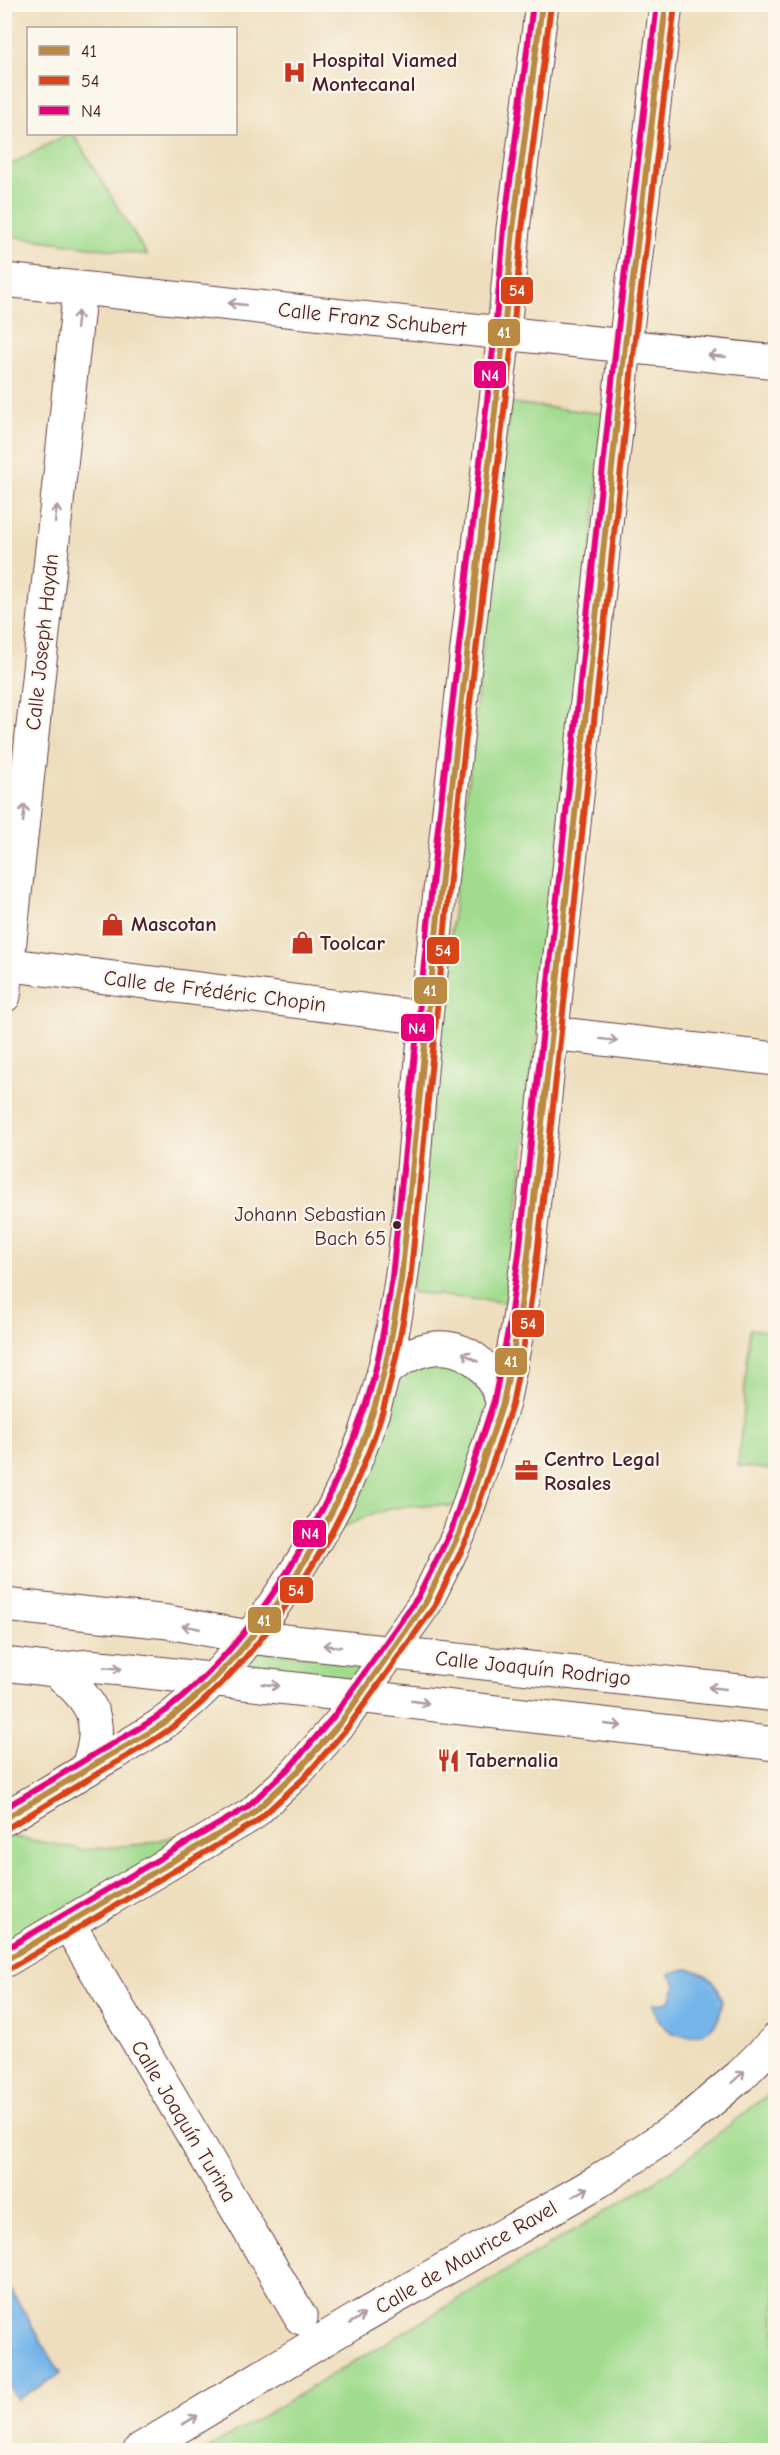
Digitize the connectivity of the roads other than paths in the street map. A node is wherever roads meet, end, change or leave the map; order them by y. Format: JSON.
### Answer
{"nodes":[{"id":1,"x":542,"y":4,"type":"edge"},
{"id":2,"x":666,"y":4,"type":"edge"},
{"id":3,"x":4,"y":280,"type":"edge"},
{"id":4,"x":80,"y":288,"type":"junction"},
{"id":5,"x":504,"y":333,"type":"junction"},
{"id":6,"x":625,"y":346,"type":"junction"},
{"id":7,"x":776,"y":362,"type":"edge"},
{"id":8,"x":6,"y":975,"type":"edge"},
{"id":9,"x":426,"y":1018,"type":"junction"},
{"id":10,"x":551,"y":1033,"type":"junction"},
{"id":11,"x":776,"y":1059,"type":"edge"},
{"id":12,"x":385,"y":1371,"type":"junction"},
{"id":13,"x":503,"y":1403,"type":"junction"},
{"id":14,"x":4,"y":1605,"type":"edge"},
{"id":15,"x":248,"y":1637,"type":"junction"},
{"id":16,"x":391,"y":1653,"type":"junction"},
{"id":17,"x":4,"y":1664,"type":"edge"},
{"id":18,"x":55,"y":1670,"type":"junction"},
{"id":19,"x":212,"y":1678,"type":"junction"},
{"id":20,"x":362,"y":1695,"type":"junction"},
{"id":21,"x":776,"y":1695,"type":"edge"},
{"id":22,"x":776,"y":1743,"type":"edge"},
{"id":23,"x":87,"y":1769,"type":"junction"},
{"id":24,"x":4,"y":1819,"type":"edge"},
{"id":25,"x":68,"y":1923,"type":"junction"},
{"id":26,"x":4,"y":1961,"type":"edge"},
{"id":27,"x":776,"y":2040,"type":"edge"},
{"id":28,"x":301,"y":2318,"type":"dead end"},
{"id":29,"x":140,"y":2451,"type":"edge"}],
"edges":[{"from":1,"to":5,"type":"street"},
{"from":2,"to":6,"type":"street"},
{"from":3,"to":4,"type":"street","name":"Calle Franz Schubert"},
{"from":5,"to":4,"type":"street","name":"Calle Franz Schubert","one_way":true},
{"from":8,"to":4,"type":"street","name":"Calle Joseph Haydn","one_way":true},
{"from":5,"to":6,"type":"street","name":"Calle Franz Schubert"},
{"from":5,"to":9,"type":"street"},
{"from":7,"to":6,"type":"street","name":"Calle Franz Schubert","one_way":true},
{"from":6,"to":10,"type":"street"},
{"from":8,"to":9,"type":"street","name":"Calle de Frédéric Chopin"},
{"from":9,"to":12,"type":"street"},
{"from":10,"to":11,"type":"street","one_way":true},
{"from":10,"to":13,"type":"street"},
{"from":13,"to":12,"type":"street","one_way":true},
{"from":12,"to":15,"type":"street"},
{"from":13,"to":16,"type":"street"},
{"from":15,"to":14,"type":"street","name":"Calle Joaquín Rodrigo","one_way":true},
{"from":16,"to":15,"type":"street","name":"Calle Joaquín Rodrigo","one_way":true},
{"from":15,"to":19,"type":"street"},
{"from":16,"to":20,"type":"street"},
{"from":21,"to":16,"type":"street","name":"Calle Joaquín Rodrigo","one_way":true},
{"from":17,"to":18,"type":"street"},
{"from":18,"to":19,"type":"street","one_way":true},
{"from":18,"to":23,"type":"street"},
{"from":19,"to":20,"type":"street","one_way":true},
{"from":19,"to":23,"type":"street"},
{"from":20,"to":22,"type":"street","one_way":true},
{"from":20,"to":25,"type":"street"},
{"from":23,"to":24,"type":"street"},
{"from":25,"to":26,"type":"street"},
{"from":25,"to":28,"type":"street","name":"Calle Joaquín Turina"},
{"from":29,"to":27,"type":"street","name":"Calle de Maurice Ravel","one_way":true}]}
